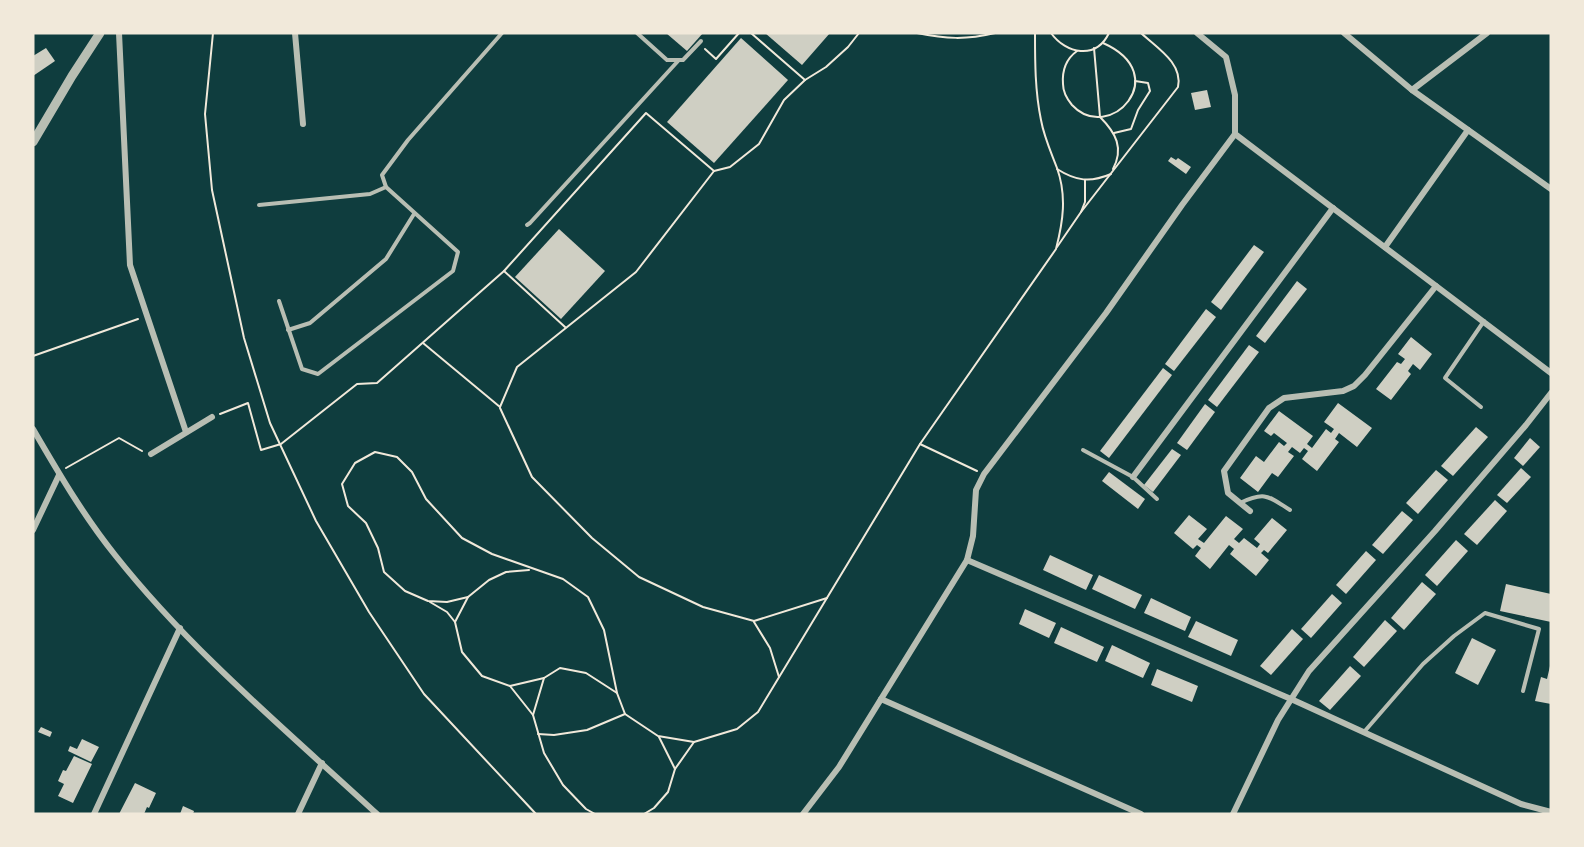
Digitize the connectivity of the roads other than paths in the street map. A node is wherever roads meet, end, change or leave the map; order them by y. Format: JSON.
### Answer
{"nodes":[{"id":1,"x":100,"y":33,"type":"edge"},
{"id":2,"x":119,"y":33,"type":"edge"},
{"id":3,"x":295,"y":33,"type":"edge"},
{"id":4,"x":502,"y":33,"type":"edge"},
{"id":5,"x":637,"y":33,"type":"edge"},
{"id":6,"x":1197,"y":33,"type":"edge"},
{"id":7,"x":1344,"y":33,"type":"edge"},
{"id":8,"x":1486,"y":33,"type":"edge"},
{"id":9,"x":700,"y":42,"type":"road end"},
{"id":10,"x":678,"y":61,"type":"junction"},
{"id":11,"x":1412,"y":90,"type":"junction"},
{"id":12,"x":303,"y":124,"type":"dead end"},
{"id":13,"x":1468,"y":130,"type":"junction"},
{"id":14,"x":1235,"y":134,"type":"junction"},
{"id":15,"x":33,"y":142,"type":"edge"},
{"id":16,"x":386,"y":187,"type":"junction"},
{"id":17,"x":1551,"y":189,"type":"edge"},
{"id":18,"x":259,"y":205,"type":"dead end"},
{"id":19,"x":1333,"y":208,"type":"junction"},
{"id":20,"x":414,"y":214,"type":"junction"},
{"id":21,"x":527,"y":225,"type":"dead end"},
{"id":22,"x":1385,"y":247,"type":"junction"},
{"id":23,"x":1436,"y":286,"type":"junction"},
{"id":24,"x":279,"y":301,"type":"dead end"},
{"id":25,"x":1484,"y":321,"type":"junction"},
{"id":26,"x":288,"y":330,"type":"junction"},
{"id":27,"x":1551,"y":373,"type":"edge"},
{"id":28,"x":1551,"y":393,"type":"edge"},
{"id":29,"x":1481,"y":407,"type":"dead end"},
{"id":30,"x":212,"y":417,"type":"road end"},
{"id":31,"x":33,"y":429,"type":"edge"},
{"id":32,"x":186,"y":432,"type":"junction"},
{"id":33,"x":1083,"y":450,"type":"dead end"},
{"id":34,"x":151,"y":454,"type":"road end"},
{"id":35,"x":59,"y":474,"type":"junction"},
{"id":36,"x":1133,"y":477,"type":"junction"},
{"id":37,"x":1157,"y":499,"type":"dead end"},
{"id":38,"x":1239,"y":504,"type":"junction"},
{"id":39,"x":1290,"y":510,"type":"dead end"},
{"id":40,"x":1250,"y":511,"type":"dead end"},
{"id":41,"x":33,"y":530,"type":"edge"},
{"id":42,"x":967,"y":561,"type":"junction"},
{"id":43,"x":180,"y":628,"type":"junction"},
{"id":44,"x":1523,"y":691,"type":"dead end"},
{"id":45,"x":881,"y":699,"type":"junction"},
{"id":46,"x":1291,"y":699,"type":"junction"},
{"id":47,"x":1364,"y":732,"type":"junction"},
{"id":48,"x":322,"y":763,"type":"junction"},
{"id":49,"x":1551,"y":812,"type":"edge"},
{"id":50,"x":807,"y":813,"type":"edge"},
{"id":51,"x":94,"y":814,"type":"edge"},
{"id":52,"x":298,"y":814,"type":"edge"},
{"id":53,"x":377,"y":814,"type":"edge"},
{"id":54,"x":1141,"y":814,"type":"edge"},
{"id":55,"x":1233,"y":814,"type":"edge"}],
"edges":[{"from":1,"to":15,"type":"street"},
{"from":2,"to":32,"type":"street"},
{"from":3,"to":12,"type":"street"},
{"from":4,"to":16,"type":"lane"},
{"from":5,"to":10,"type":"lane"},
{"from":6,"to":14,"type":"street"},
{"from":7,"to":11,"type":"street"},
{"from":8,"to":11,"type":"street"},
{"from":9,"to":10,"type":"lane"},
{"from":10,"to":21,"type":"lane"},
{"from":11,"to":13,"type":"street"},
{"from":13,"to":17,"type":"street"},
{"from":13,"to":22,"type":"street"},
{"from":14,"to":19,"type":"street"},
{"from":14,"to":42,"type":"street"},
{"from":16,"to":18,"type":"lane"},
{"from":16,"to":20,"type":"lane"},
{"from":19,"to":22,"type":"street"},
{"from":19,"to":36,"type":"street"},
{"from":20,"to":26,"type":"lane"},
{"from":20,"to":26,"type":"lane"},
{"from":22,"to":23,"type":"street"},
{"from":23,"to":25,"type":"street"},
{"from":23,"to":38,"type":"street"},
{"from":24,"to":26,"type":"lane"},
{"from":25,"to":27,"type":"street"},
{"from":25,"to":29,"type":"lane"},
{"from":28,"to":46,"type":"street"},
{"from":30,"to":32,"type":"street"},
{"from":31,"to":35,"type":"street"},
{"from":32,"to":34,"type":"street"},
{"from":33,"to":36,"type":"lane"},
{"from":35,"to":41,"type":"street"},
{"from":35,"to":43,"type":"street"},
{"from":36,"to":37,"type":"lane"},
{"from":38,"to":39,"type":"lane"},
{"from":38,"to":40,"type":"street"},
{"from":42,"to":45,"type":"street"},
{"from":42,"to":46,"type":"street"},
{"from":43,"to":48,"type":"street"},
{"from":43,"to":51,"type":"street"},
{"from":44,"to":47,"type":"lane"},
{"from":45,"to":50,"type":"street"},
{"from":45,"to":54,"type":"street"},
{"from":46,"to":47,"type":"street"},
{"from":46,"to":55,"type":"street"},
{"from":47,"to":49,"type":"street"},
{"from":48,"to":52,"type":"street"},
{"from":48,"to":53,"type":"street"}]}
